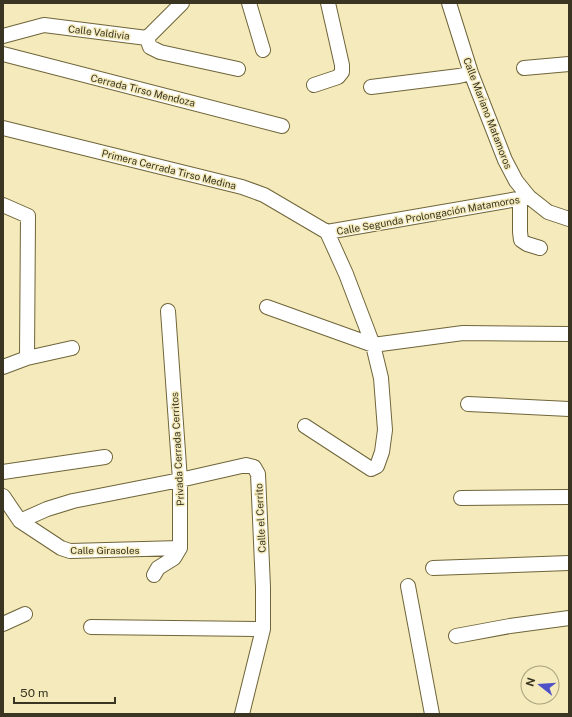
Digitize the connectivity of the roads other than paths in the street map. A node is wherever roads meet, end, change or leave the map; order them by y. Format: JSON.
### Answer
{"nodes":[{"id":1,"x":182,"y":3,"type":"edge"},
{"id":2,"x":249,"y":3,"type":"edge"},
{"id":3,"x":328,"y":3,"type":"edge"},
{"id":4,"x":449,"y":3,"type":"edge"},
{"id":5,"x":3,"y":36,"type":"edge"},
{"id":6,"x":148,"y":38,"type":"junction"},
{"id":7,"x":264,"y":50,"type":"dead end"},
{"id":8,"x":3,"y":54,"type":"edge"},
{"id":9,"x":569,"y":64,"type":"edge"},
{"id":10,"x":524,"y":68,"type":"dead end"},
{"id":11,"x":238,"y":69,"type":"dead end"},
{"id":12,"x":471,"y":73,"type":"junction"},
{"id":13,"x":314,"y":85,"type":"dead end"},
{"id":14,"x":371,"y":87,"type":"dead end"},
{"id":15,"x":282,"y":126,"type":"dead end"},
{"id":16,"x":3,"y":128,"type":"edge"},
{"id":17,"x":524,"y":198,"type":"junction"},
{"id":18,"x":3,"y":205,"type":"edge"},
{"id":19,"x":569,"y":219,"type":"edge"},
{"id":20,"x":327,"y":232,"type":"junction"},
{"id":21,"x":540,"y":248,"type":"dead end"},
{"id":22,"x":267,"y":307,"type":"dead end"},
{"id":23,"x":168,"y":311,"type":"dead end"},
{"id":24,"x":569,"y":334,"type":"edge"},
{"id":25,"x":373,"y":345,"type":"junction"},
{"id":26,"x":72,"y":348,"type":"dead end"},
{"id":27,"x":27,"y":358,"type":"junction"},
{"id":28,"x":3,"y":367,"type":"edge"},
{"id":29,"x":468,"y":404,"type":"dead end"},
{"id":30,"x":569,"y":409,"type":"edge"},
{"id":31,"x":305,"y":426,"type":"dead end"},
{"id":32,"x":105,"y":457,"type":"dead end"},
{"id":33,"x":3,"y":472,"type":"edge"},
{"id":34,"x":180,"y":480,"type":"junction"},
{"id":35,"x":3,"y":496,"type":"edge"},
{"id":36,"x":569,"y":497,"type":"edge"},
{"id":37,"x":461,"y":498,"type":"dead end"},
{"id":38,"x":20,"y":521,"type":"junction"},
{"id":39,"x":180,"y":548,"type":"junction"},
{"id":40,"x":569,"y":563,"type":"edge"},
{"id":41,"x":433,"y":568,"type":"dead end"},
{"id":42,"x":154,"y":575,"type":"dead end"},
{"id":43,"x":408,"y":586,"type":"dead end"},
{"id":44,"x":25,"y":614,"type":"dead end"},
{"id":45,"x":569,"y":618,"type":"edge"},
{"id":46,"x":3,"y":624,"type":"edge"},
{"id":47,"x":91,"y":628,"type":"dead end"},
{"id":48,"x":263,"y":629,"type":"junction"},
{"id":49,"x":456,"y":636,"type":"dead end"},
{"id":50,"x":242,"y":714,"type":"edge"},
{"id":51,"x":432,"y":714,"type":"edge"}],
"edges":[{"from":1,"to":6,"type":"street"},
{"from":2,"to":7,"type":"street"},
{"from":3,"to":13,"type":"street"},
{"from":4,"to":12,"type":"street","name":"Calle Mariano Matamoros"},
{"from":5,"to":6,"type":"street","name":"Calle Valdivia"},
{"from":6,"to":11,"type":"street"},
{"from":8,"to":15,"type":"street","name":"Cerrada Tirso Mendoza"},
{"from":9,"to":10,"type":"street"},
{"from":12,"to":14,"type":"street"},
{"from":12,"to":17,"type":"street","name":"Calle Mariano Matamoros"},
{"from":16,"to":20,"type":"street","name":"Primera Cerrada Tirso Medina"},
{"from":17,"to":19,"type":"street","name":"Calle Mariano Matamoros"},
{"from":17,"to":20,"type":"street","name":"Calle Segunda Prolongación Matamoros"},
{"from":17,"to":21,"type":"street"},
{"from":18,"to":27,"type":"street"},
{"from":20,"to":25,"type":"street"},
{"from":22,"to":25,"type":"street"},
{"from":23,"to":34,"type":"street","name":"Privada Cerrada Cerritos"},
{"from":24,"to":25,"type":"street"},
{"from":25,"to":31,"type":"street"},
{"from":26,"to":27,"type":"street"},
{"from":27,"to":28,"type":"street"},
{"from":29,"to":30,"type":"street"},
{"from":32,"to":33,"type":"street"},
{"from":34,"to":38,"type":"street","name":"Calle el Cerrito"},
{"from":34,"to":39,"type":"street","name":"Privada Cerrada Cerritos"},
{"from":34,"to":48,"type":"street","name":"Calle el Cerrito"},
{"from":35,"to":38,"type":"street","name":"Calle Girasoles"},
{"from":36,"to":37,"type":"street"},
{"from":38,"to":39,"type":"street","name":"Calle Girasoles"},
{"from":39,"to":42,"type":"street"},
{"from":40,"to":41,"type":"street"},
{"from":43,"to":51,"type":"street"},
{"from":44,"to":46,"type":"street"},
{"from":45,"to":49,"type":"street"},
{"from":47,"to":48,"type":"street"},
{"from":48,"to":50,"type":"street","name":"Calle el Cerrito"}]}
